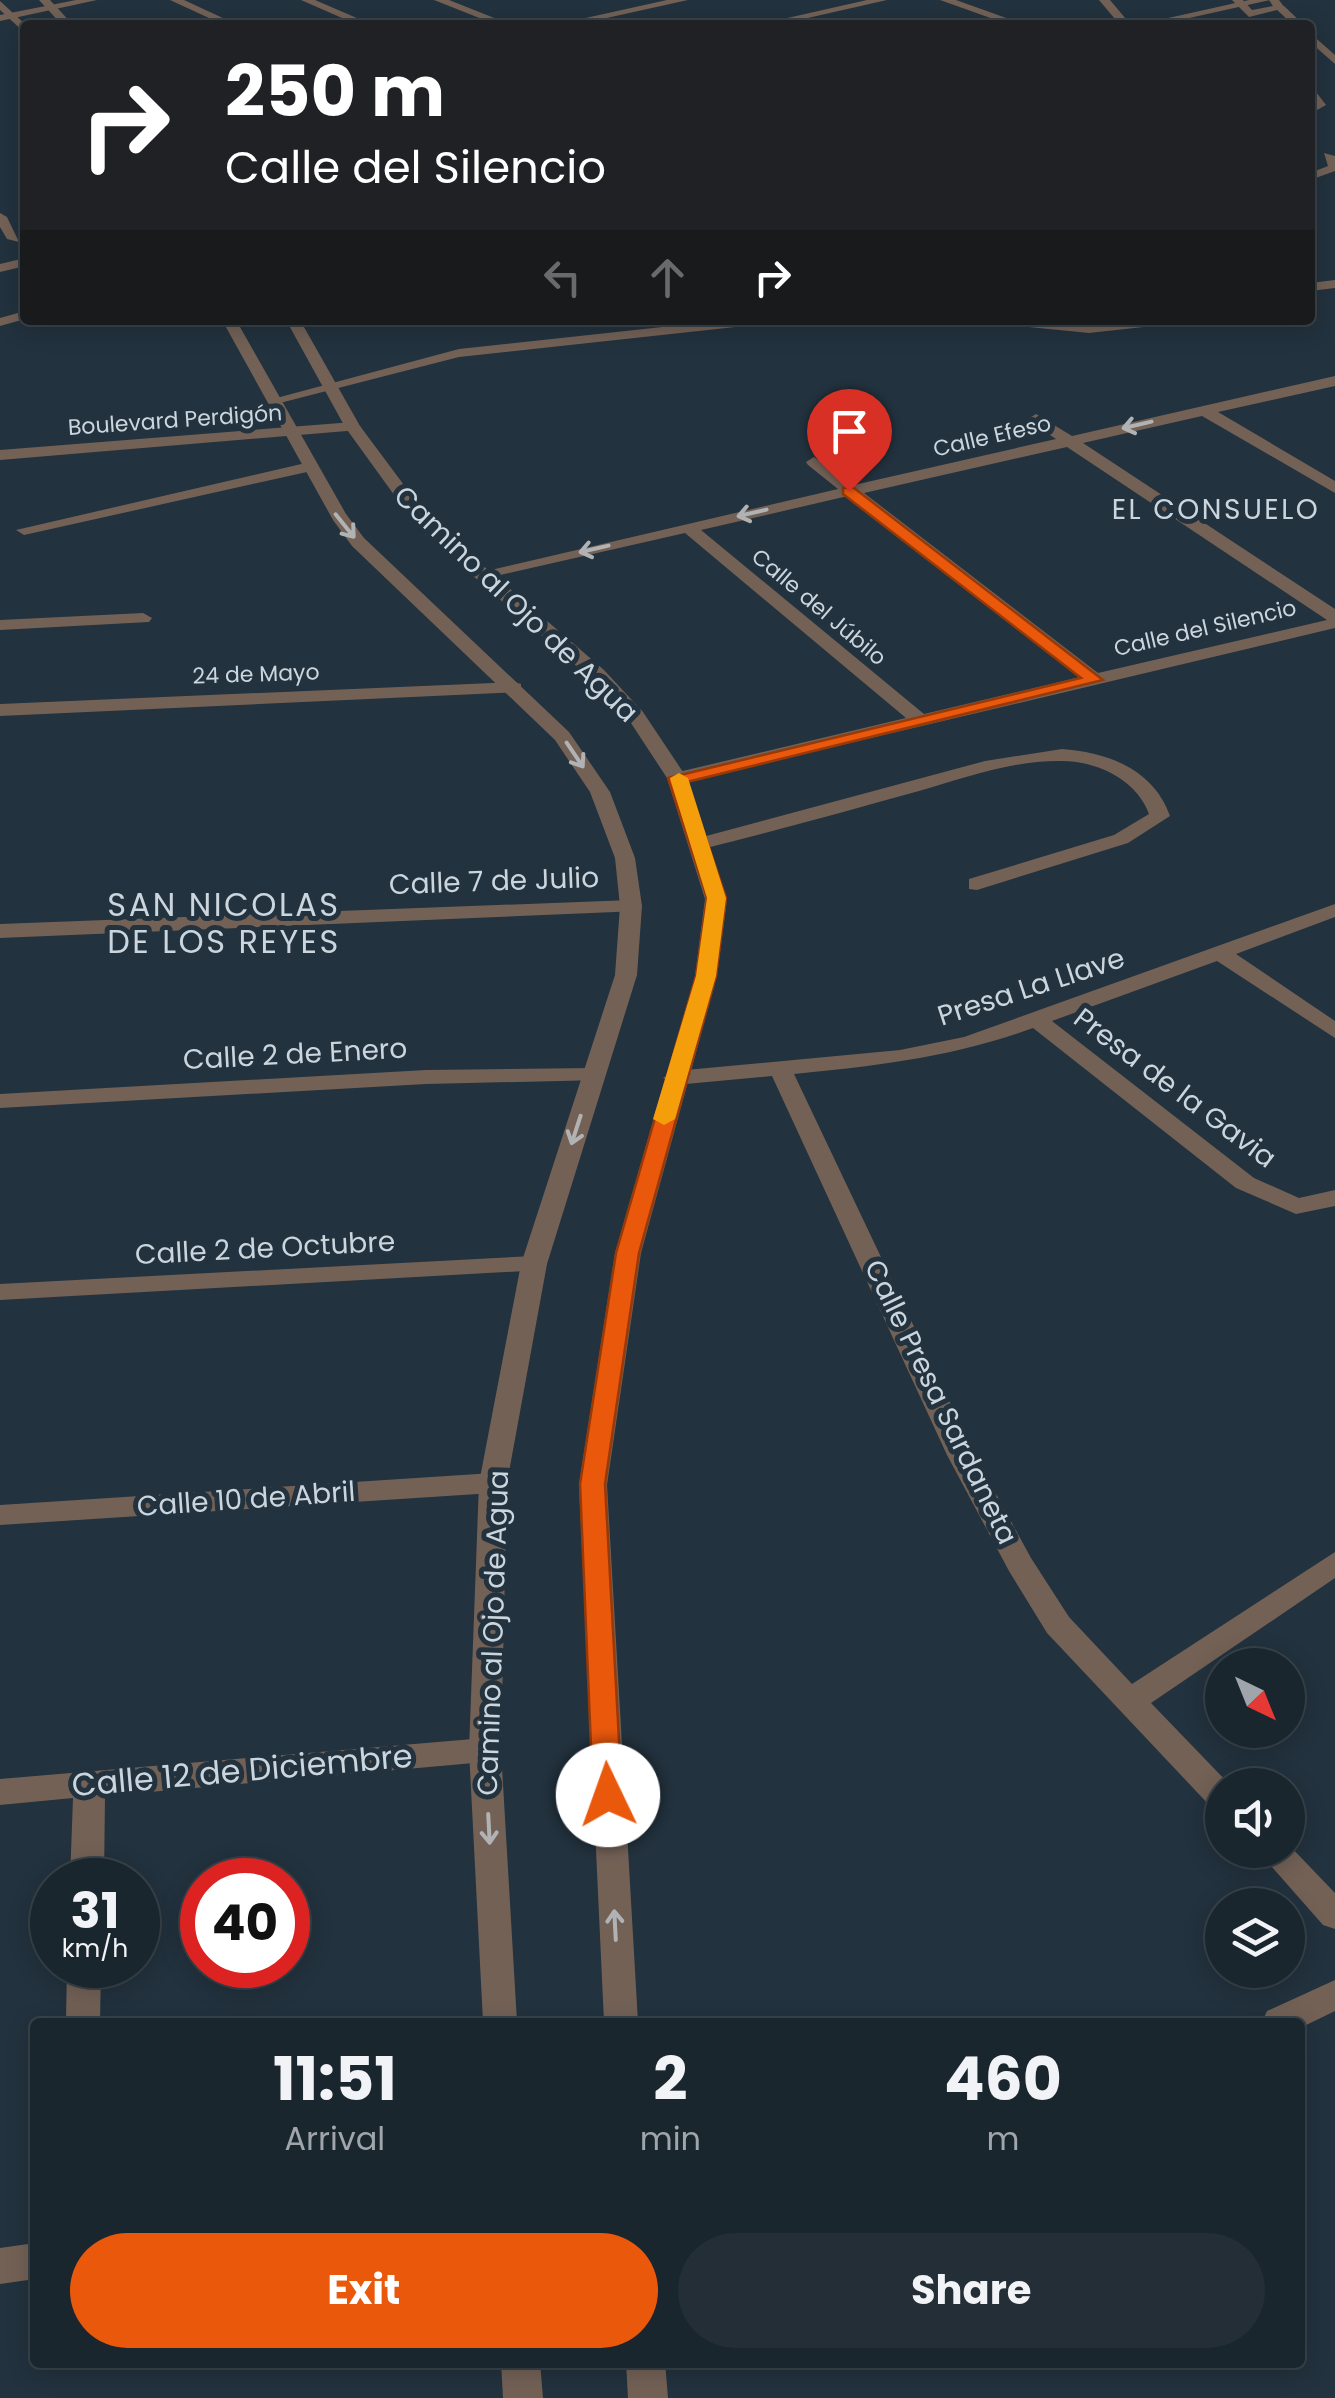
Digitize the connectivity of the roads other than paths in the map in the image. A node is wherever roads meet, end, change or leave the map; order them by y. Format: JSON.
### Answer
{"nodes":[{"id":1,"x":92,"y":0,"type":"edge"},
{"id":2,"x":174,"y":0,"type":"edge"},
{"id":3,"x":306,"y":0,"type":"edge"},
{"id":4,"x":439,"y":0,"type":"edge"},
{"id":5,"x":683,"y":0,"type":"edge"},
{"id":6,"x":882,"y":0,"type":"edge"},
{"id":7,"x":944,"y":0,"type":"edge"},
{"id":8,"x":980,"y":0,"type":"edge"},
{"id":9,"x":1104,"y":0,"type":"edge"},
{"id":10,"x":1265,"y":0,"type":"edge"},
{"id":11,"x":0,"y":4,"type":"edge"},
{"id":12,"x":48,"y":4,"type":"edge"},
{"id":13,"x":1277,"y":4,"type":"edge"},
{"id":14,"x":585,"y":5,"type":"dead end"},
{"id":15,"x":1243,"y":6,"type":"edge"},
{"id":16,"x":818,"y":13,"type":"junction"},
{"id":17,"x":612,"y":14,"type":"junction"},
{"id":18,"x":992,"y":16,"type":"junction"},
{"id":19,"x":5,"y":17,"type":"edge"},
{"id":20,"x":221,"y":20,"type":"edge"},
{"id":21,"x":356,"y":20,"type":"edge"},
{"id":22,"x":493,"y":20,"type":"edge"},
{"id":23,"x":583,"y":20,"type":"edge"},
{"id":24,"x":785,"y":20,"type":"edge"},
{"id":25,"x":838,"y":20,"type":"edge"},
{"id":26,"x":1005,"y":20,"type":"edge"},
{"id":27,"x":1122,"y":20,"type":"edge"},
{"id":28,"x":1169,"y":20,"type":"edge"},
{"id":29,"x":1212,"y":20,"type":"edge"},
{"id":30,"x":1315,"y":41,"type":"edge"},
{"id":31,"x":1335,"y":61,"type":"edge"},
{"id":32,"x":1332,"y":155,"type":"edge"},
{"id":33,"x":1315,"y":175,"type":"edge"},
{"id":34,"x":0,"y":217,"type":"edge"},
{"id":35,"x":14,"y":239,"type":"dead end"},
{"id":36,"x":232,"y":325,"type":"edge"},
{"id":37,"x":296,"y":325,"type":"edge"},
{"id":38,"x":717,"y":325,"type":"edge"},
{"id":39,"x":1049,"y":325,"type":"edge"},
{"id":40,"x":1125,"y":325,"type":"edge"},
{"id":41,"x":1334,"y":382,"type":"edge"},
{"id":42,"x":330,"y":386,"type":"junction"},
{"id":43,"x":276,"y":400,"type":"junction"},
{"id":44,"x":1203,"y":410,"type":"junction"},
{"id":45,"x":1036,"y":419,"type":"dead end"},
{"id":46,"x":352,"y":427,"type":"junction"},
{"id":47,"x":294,"y":434,"type":"junction"},
{"id":48,"x":1070,"y":441,"type":"junction"},
{"id":49,"x":0,"y":454,"type":"edge"},
{"id":50,"x":814,"y":462,"type":"dead end"},
{"id":51,"x":310,"y":466,"type":"junction"},
{"id":52,"x":1335,"y":488,"type":"edge"},
{"id":53,"x":849,"y":491,"type":"junction"},
{"id":54,"x":689,"y":528,"type":"junction"},
{"id":55,"x":24,"y":530,"type":"dead end"},
{"id":56,"x":482,"y":574,"type":"junction"},
{"id":57,"x":143,"y":618,"type":"dead end"},
{"id":58,"x":1335,"y":620,"type":"edge"},
{"id":59,"x":0,"y":625,"type":"edge"},
{"id":60,"x":1095,"y":680,"type":"junction"},
{"id":61,"x":514,"y":688,"type":"junction"},
{"id":62,"x":0,"y":710,"type":"edge"},
{"id":63,"x":920,"y":720,"type":"junction"},
{"id":64,"x":677,"y":778,"type":"junction"},
{"id":65,"x":702,"y":843,"type":"junction"},
{"id":66,"x":978,"y":884,"type":"dead end"},
{"id":67,"x":631,"y":906,"type":"junction"},
{"id":68,"x":1335,"y":910,"type":"edge"},
{"id":69,"x":0,"y":931,"type":"edge"},
{"id":70,"x":1220,"y":953,"type":"junction"},
{"id":71,"x":1038,"y":1021,"type":"junction"},
{"id":72,"x":1335,"y":1031,"type":"edge"},
{"id":73,"x":780,"y":1068,"type":"junction"},
{"id":74,"x":594,"y":1076,"type":"junction"},
{"id":75,"x":675,"y":1078,"type":"junction"},
{"id":76,"x":0,"y":1101,"type":"edge"},
{"id":77,"x":1335,"y":1198,"type":"edge"},
{"id":78,"x":534,"y":1264,"type":"junction"},
{"id":79,"x":0,"y":1292,"type":"edge"},
{"id":80,"x":493,"y":1482,"type":"junction"},
{"id":81,"x":0,"y":1515,"type":"edge"},
{"id":82,"x":1335,"y":1564,"type":"edge"},
{"id":83,"x":1130,"y":1701,"type":"junction"},
{"id":84,"x":485,"y":1750,"type":"junction"},
{"id":85,"x":1205,"y":1780,"type":"edge"},
{"id":86,"x":89,"y":1783,"type":"junction"},
{"id":87,"x":0,"y":1792,"type":"edge"},
{"id":88,"x":87,"y":1858,"type":"edge"},
{"id":89,"x":1290,"y":1868,"type":"edge"},
{"id":90,"x":1335,"y":1915,"type":"edge"},
{"id":91,"x":84,"y":1988,"type":"edge"},
{"id":92,"x":1335,"y":1995,"type":"edge"},
{"id":93,"x":83,"y":2018,"type":"edge"},
{"id":94,"x":500,"y":2018,"type":"edge"},
{"id":95,"x":621,"y":2018,"type":"edge"},
{"id":96,"x":1287,"y":2018,"type":"edge"},
{"id":97,"x":30,"y":2262,"type":"edge"},
{"id":98,"x":0,"y":2266,"type":"edge"},
{"id":99,"x":520,"y":2368,"type":"edge"},
{"id":100,"x":646,"y":2368,"type":"edge"},
{"id":101,"x":523,"y":2398,"type":"edge"},
{"id":102,"x":648,"y":2398,"type":"edge"}],
"edges":[{"from":1,"to":12,"type":"street"},
{"from":2,"to":20,"type":"street"},
{"from":3,"to":21,"type":"street"},
{"from":4,"to":22,"type":"street"},
{"from":5,"to":17,"type":"street"},
{"from":6,"to":16,"type":"street"},
{"from":7,"to":18,"type":"street"},
{"from":8,"to":18,"type":"street"},
{"from":9,"to":27,"type":"street"},
{"from":10,"to":15,"type":"street"},
{"from":11,"to":19,"type":"street"},
{"from":12,"to":19,"type":"street"},
{"from":13,"to":15,"type":"street"},
{"from":14,"to":17,"type":"street"},
{"from":15,"to":28,"type":"street"},
{"from":15,"to":29,"type":"street"},
{"from":16,"to":24,"type":"street"},
{"from":16,"to":25,"type":"street"},
{"from":17,"to":23,"type":"street"},
{"from":18,"to":26,"type":"street"},
{"from":30,"to":31,"type":"street"},
{"from":32,"to":33,"type":"lane"},
{"from":34,"to":35,"type":"street"},
{"from":36,"to":43,"type":"street","name":"Camino al Ojo de Agua"},
{"from":37,"to":42,"type":"street","name":"Camino al Ojo de Agua"},
{"from":38,"to":42,"type":"lane"},
{"from":39,"to":40,"type":"lane"},
{"from":41,"to":44,"type":"street","name":"Calle Efeso"},
{"from":42,"to":43,"type":"lane"},
{"from":42,"to":46,"type":"street","name":"Camino al Ojo de Agua"},
{"from":43,"to":47,"type":"street","name":"Camino al Ojo de Agua"},
{"from":44,"to":48,"type":"street","name":"Calle Efeso","one_way":true},
{"from":44,"to":52,"type":"street"},
{"from":45,"to":48,"type":"street"},
{"from":46,"to":47,"type":"street","name":"Boulevard Perdigón"},
{"from":46,"to":56,"type":"street","name":"Camino al Ojo de Agua"},
{"from":47,"to":49,"type":"street","name":"Boulevard Perdigón"},
{"from":47,"to":51,"type":"street","name":"Camino al Ojo de Agua"},
{"from":48,"to":53,"type":"street","name":"Calle Efeso"},
{"from":48,"to":58,"type":"street"},
{"from":50,"to":53,"type":"street"},
{"from":51,"to":55,"type":"street"},
{"from":51,"to":61,"type":"street","name":"Camino al Ojo de Agua","one_way":true},
{"from":53,"to":54,"type":"street","name":"Calle Efeso","one_way":true},
{"from":53,"to":60,"type":"street"},
{"from":54,"to":56,"type":"street","name":"Calle Efeso","one_way":true},
{"from":54,"to":63,"type":"street","name":"Calle del Júbilo"},
{"from":56,"to":64,"type":"street","name":"Camino al Ojo de Agua"},
{"from":57,"to":59,"type":"street"},
{"from":58,"to":60,"type":"street","name":"Calle del Silencio"},
{"from":60,"to":63,"type":"street","name":"Calle del Silencio"},
{"from":61,"to":62,"type":"street","name":"24 de Mayo"},
{"from":61,"to":67,"type":"street","name":"Camino al Ojo de Agua","one_way":true},
{"from":63,"to":64,"type":"street","name":"Calle del Silencio"},
{"from":64,"to":65,"type":"street","name":"Camino al Ojo de Agua"},
{"from":65,"to":66,"type":"street"},
{"from":65,"to":75,"type":"street","name":"Camino al Ojo de Agua"},
{"from":67,"to":69,"type":"street","name":"Calle 7 de Julio"},
{"from":67,"to":74,"type":"street","name":"Camino al Ojo de Agua"},
{"from":68,"to":70,"type":"street","name":"Presa La Llave"},
{"from":70,"to":71,"type":"street","name":"Presa La Llave"},
{"from":70,"to":72,"type":"street"},
{"from":71,"to":73,"type":"street","name":"Presa La Llave"},
{"from":71,"to":77,"type":"street","name":"Presa de la Gavia"},
{"from":73,"to":75,"type":"street","name":"Presa La Llave"},
{"from":73,"to":83,"type":"street","name":"Calle Presa Sardaneta"},
{"from":74,"to":76,"type":"street","name":"Calle 2 de Enero"},
{"from":74,"to":78,"type":"street","name":"Camino al Ojo de Agua","one_way":true},
{"from":95,"to":75,"type":"street","name":"Camino al Ojo de Agua","one_way":true},
{"from":78,"to":79,"type":"street","name":"Calle 2 de Octubre"},
{"from":78,"to":80,"type":"street","name":"Camino al Ojo de Agua"},
{"from":80,"to":81,"type":"street","name":"Calle 10 de Abril"},
{"from":80,"to":84,"type":"street","name":"Camino al Ojo de Agua"},
{"from":82,"to":83,"type":"street"},
{"from":83,"to":85,"type":"street","name":"Calle Presa Sardaneta"},
{"from":84,"to":86,"type":"street","name":"Calle 12 de Diciembre"},
{"from":84,"to":94,"type":"street","name":"Camino al Ojo de Agua","one_way":true},
{"from":86,"to":87,"type":"street","name":"Calle 12 de Diciembre"},
{"from":86,"to":88,"type":"street"},
{"from":89,"to":90,"type":"street"},
{"from":91,"to":93,"type":"street"},
{"from":92,"to":96,"type":"street"},
{"from":97,"to":98,"type":"street"},
{"from":99,"to":101,"type":"street"},
{"from":100,"to":102,"type":"street"}]}
